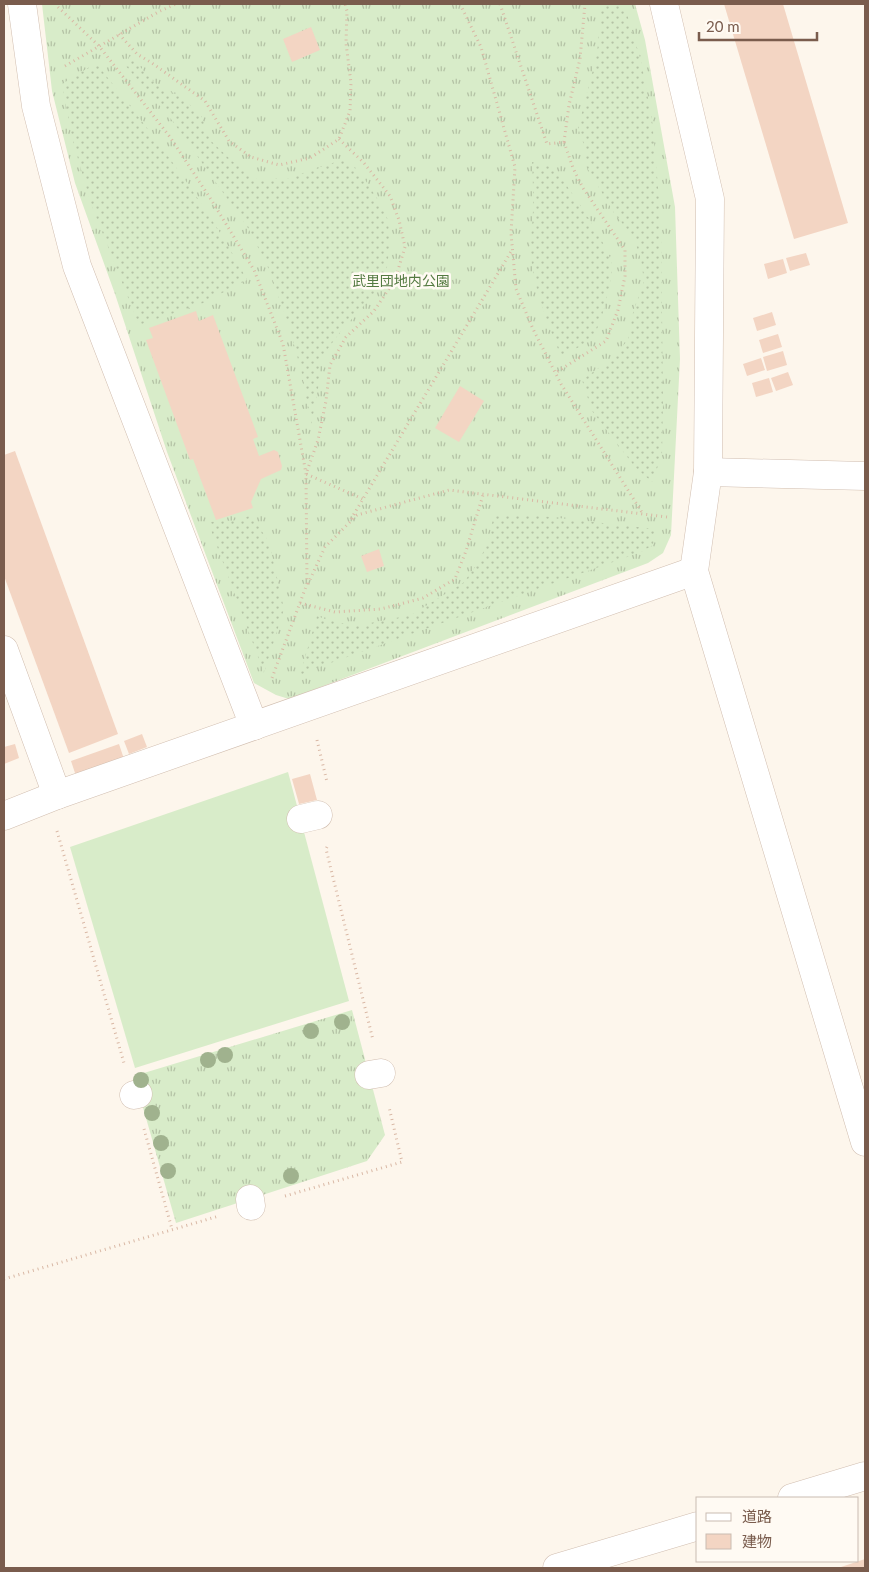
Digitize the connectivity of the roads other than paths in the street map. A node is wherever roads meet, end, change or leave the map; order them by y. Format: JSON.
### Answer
{"nodes":[{"id":1,"x":22,"y":4,"type":"edge"},
{"id":2,"x":664,"y":4,"type":"edge"},
{"id":3,"x":708,"y":472,"type":"junction"},
{"id":4,"x":865,"y":476,"type":"edge"},
{"id":5,"x":694,"y":571,"type":"junction"},
{"id":6,"x":4,"y":650,"type":"edge"},
{"id":7,"x":254,"y":726,"type":"junction"},
{"id":8,"x":52,"y":797,"type":"junction"},
{"id":9,"x":4,"y":816,"type":"edge"},
{"id":10,"x":865,"y":1142,"type":"edge"},
{"id":11,"x":865,"y":1476,"type":"edge"},
{"id":12,"x":795,"y":1497,"type":"edge"},
{"id":13,"x":696,"y":1527,"type":"edge"},
{"id":14,"x":557,"y":1568,"type":"edge"}],
"edges":[{"from":1,"to":7,"type":"street"},
{"from":2,"to":3,"type":"street"},
{"from":3,"to":4,"type":"street"},
{"from":3,"to":5,"type":"street"},
{"from":5,"to":7,"type":"street"},
{"from":5,"to":10,"type":"street"},
{"from":6,"to":8,"type":"street"},
{"from":7,"to":8,"type":"street"},
{"from":8,"to":9,"type":"street"},
{"from":11,"to":12,"type":"street"},
{"from":13,"to":14,"type":"street"}]}
